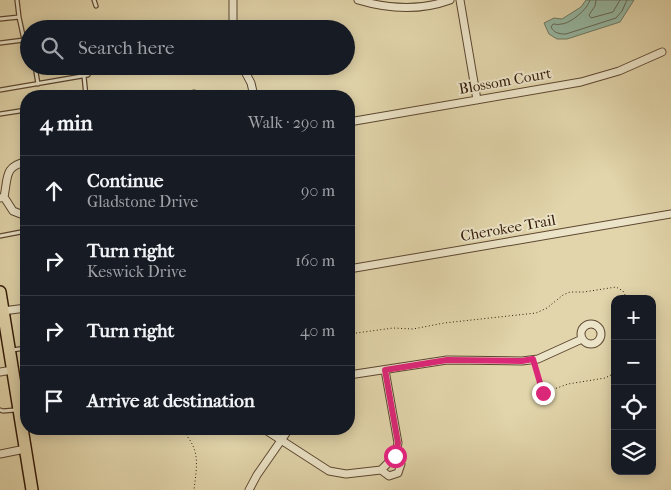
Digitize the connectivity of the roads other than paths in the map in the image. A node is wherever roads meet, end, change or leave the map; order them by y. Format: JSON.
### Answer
{"nodes":[{"id":1,"x":17,"y":0,"type":"edge"},
{"id":2,"x":94,"y":0,"type":"edge"},
{"id":3,"x":233,"y":0,"type":"edge"},
{"id":4,"x":358,"y":0,"type":"edge"},
{"id":5,"x":450,"y":0,"type":"edge"},
{"id":6,"x":460,"y":0,"type":"edge"},
{"id":7,"x":96,"y":6,"type":"dead end"},
{"id":8,"x":20,"y":17,"type":"junction"},
{"id":9,"x":0,"y":19,"type":"edge"},
{"id":10,"x":21,"y":20,"type":"edge"},
{"id":11,"x":233,"y":20,"type":"edge"},
{"id":12,"x":20,"y":40,"type":"edge"},
{"id":13,"x":0,"y":43,"type":"edge"},
{"id":14,"x":662,"y":52,"type":"dead end"},
{"id":15,"x":36,"y":75,"type":"edge"},
{"id":16,"x":88,"y":75,"type":"edge"},
{"id":17,"x":247,"y":75,"type":"edge"},
{"id":18,"x":84,"y":76,"type":"junction"},
{"id":19,"x":38,"y":84,"type":"junction"},
{"id":20,"x":0,"y":90,"type":"edge"},
{"id":21,"x":85,"y":90,"type":"edge"},
{"id":22,"x":253,"y":90,"type":"edge"},
{"id":23,"x":477,"y":100,"type":"junction"},
{"id":24,"x":20,"y":111,"type":"edge"},
{"id":25,"x":0,"y":114,"type":"edge"},
{"id":26,"x":355,"y":121,"type":"edge"},
{"id":27,"x":20,"y":163,"type":"edge"},
{"id":28,"x":2,"y":197,"type":"edge"},
{"id":29,"x":20,"y":214,"type":"edge"},
{"id":30,"x":671,"y":214,"type":"edge"},
{"id":31,"x":20,"y":232,"type":"edge"},
{"id":32,"x":0,"y":236,"type":"edge"},
{"id":33,"x":355,"y":268,"type":"edge"},
{"id":34,"x":0,"y":292,"type":"edge"},
{"id":35,"x":20,"y":310,"type":"edge"},
{"id":36,"x":2,"y":316,"type":"edge"},
{"id":37,"x":582,"y":339,"type":"dead end"},
{"id":38,"x":20,"y":349,"type":"edge"},
{"id":39,"x":9,"y":351,"type":"junction"},
{"id":40,"x":12,"y":370,"type":"junction"},
{"id":41,"x":385,"y":370,"type":"junction"},
{"id":42,"x":0,"y":372,"type":"edge"},
{"id":43,"x":355,"y":374,"type":"edge"},
{"id":44,"x":20,"y":406,"type":"edge"},
{"id":45,"x":0,"y":410,"type":"edge"},
{"id":46,"x":20,"y":415,"type":"edge"},
{"id":47,"x":24,"y":435,"type":"edge"},
{"id":48,"x":272,"y":435,"type":"edge"},
{"id":49,"x":285,"y":435,"type":"edge"},
{"id":50,"x":281,"y":441,"type":"junction"},
{"id":51,"x":25,"y":449,"type":"junction"},
{"id":52,"x":0,"y":454,"type":"edge"},
{"id":53,"x":395,"y":456,"type":"junction"},
{"id":54,"x":381,"y":470,"type":"junction"},
{"id":55,"x":32,"y":490,"type":"edge"},
{"id":56,"x":249,"y":490,"type":"edge"}],
"edges":[{"from":1,"to":8,"type":"lane"},
{"from":2,"to":7,"type":"lane"},
{"from":3,"to":11,"type":"street"},
{"from":4,"to":5,"type":"street"},
{"from":6,"to":23,"type":"street"},
{"from":8,"to":9,"type":"lane"},
{"from":8,"to":10,"type":"lane"},
{"from":12,"to":13,"type":"lane"},
{"from":14,"to":23,"type":"street","name":"Blossom Court"},
{"from":15,"to":19,"type":"lane"},
{"from":16,"to":18,"type":"lane"},
{"from":17,"to":22,"type":"street"},
{"from":18,"to":19,"type":"lane"},
{"from":18,"to":21,"type":"lane"},
{"from":19,"to":20,"type":"lane"},
{"from":23,"to":26,"type":"street","name":"Blossom Court"},
{"from":24,"to":25,"type":"lane"},
{"from":27,"to":28,"type":"street"},
{"from":28,"to":29,"type":"street"},
{"from":30,"to":33,"type":"street","name":"Cherokee Trail"},
{"from":31,"to":32,"type":"lane"},
{"from":34,"to":36,"type":"main road"},
{"from":35,"to":36,"type":"street"},
{"from":36,"to":39,"type":"main road"},
{"from":37,"to":41,"type":"street"},
{"from":38,"to":39,"type":"lane"},
{"from":39,"to":40,"type":"main road"},
{"from":40,"to":42,"type":"street"},
{"from":40,"to":44,"type":"main road"},
{"from":41,"to":43,"type":"street"},
{"from":41,"to":53,"type":"street"},
{"from":45,"to":46,"type":"lane"},
{"from":47,"to":51,"type":"main road"},
{"from":48,"to":50,"type":"street"},
{"from":49,"to":50,"type":"street"},
{"from":50,"to":54,"type":"street"},
{"from":50,"to":56,"type":"street"},
{"from":51,"to":52,"type":"street"},
{"from":51,"to":55,"type":"main road"},
{"from":53,"to":54,"type":"street"},
{"from":53,"to":54,"type":"street"}]}
